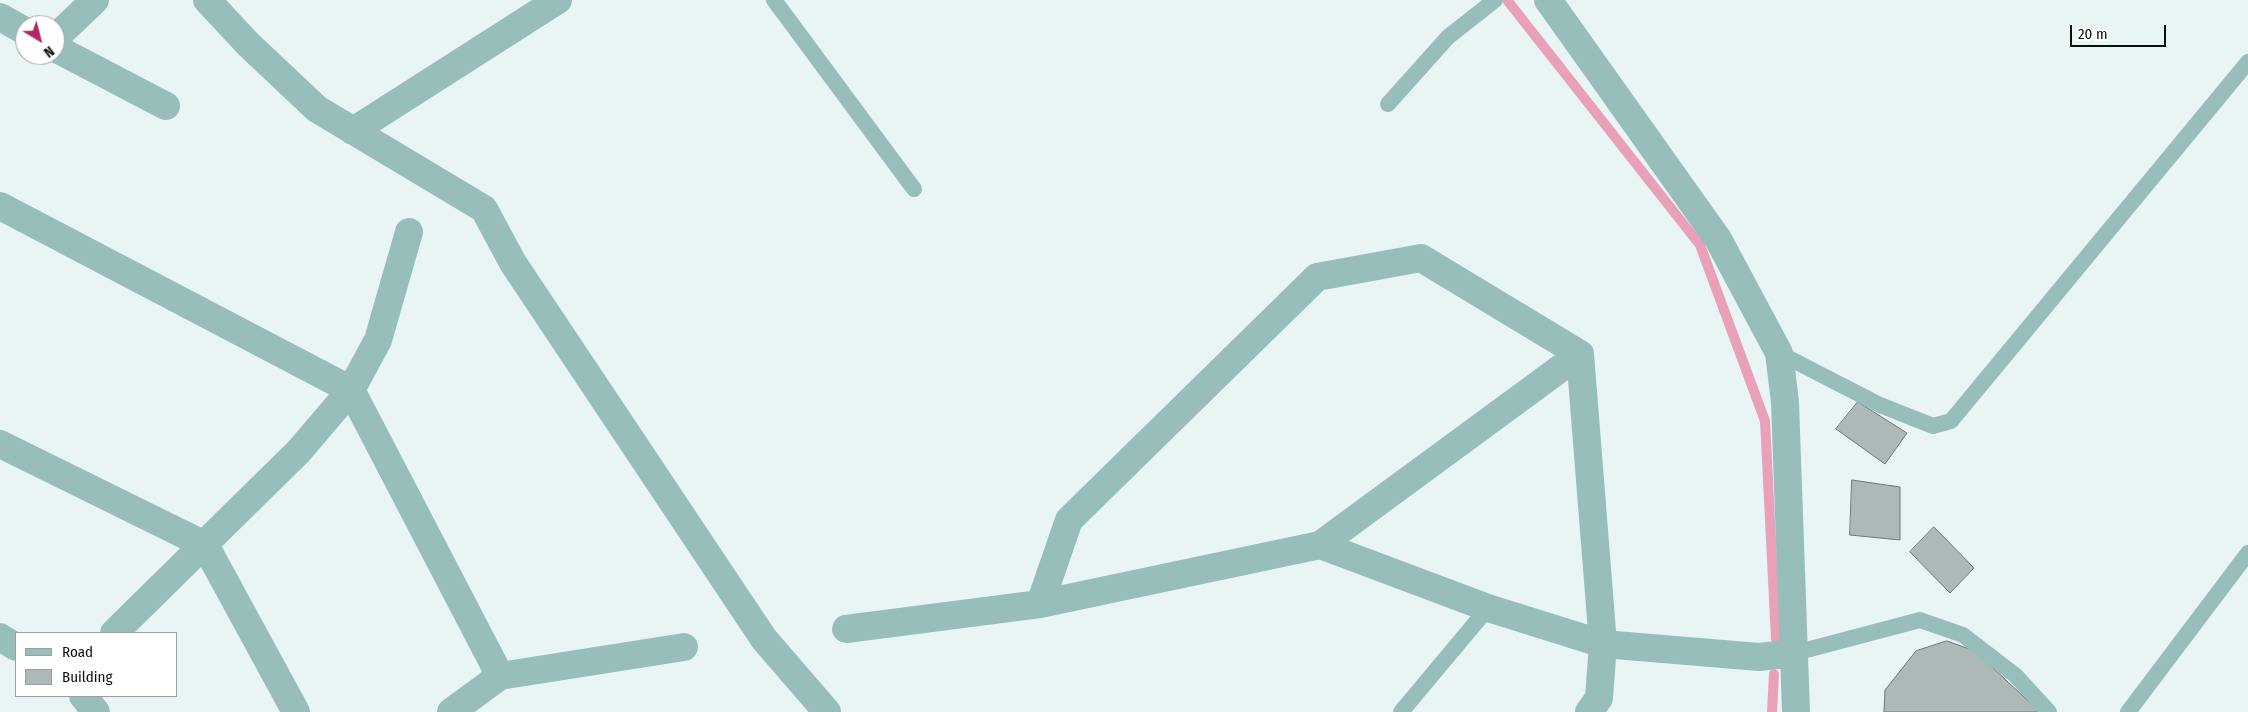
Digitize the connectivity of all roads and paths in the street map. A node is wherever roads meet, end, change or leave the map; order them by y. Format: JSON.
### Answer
{"nodes":[{"id":1,"x":95,"y":0,"type":"edge"},
{"id":2,"x":207,"y":0,"type":"edge"},
{"id":3,"x":558,"y":0,"type":"edge"},
{"id":4,"x":774,"y":0,"type":"edge"},
{"id":5,"x":1495,"y":0,"type":"edge"},
{"id":6,"x":1548,"y":0,"type":"edge"},
{"id":7,"x":0,"y":17,"type":"edge"},
{"id":8,"x":15,"y":26,"type":"edge"},
{"id":9,"x":65,"y":28,"type":"edge"},
{"id":10,"x":65,"y":53,"type":"edge"},
{"id":11,"x":2248,"y":62,"type":"edge"},
{"id":12,"x":1388,"y":104,"type":"dead end"},
{"id":13,"x":166,"y":106,"type":"dead end"},
{"id":14,"x":353,"y":131,"type":"junction"},
{"id":15,"x":914,"y":189,"type":"dead end"},
{"id":16,"x":0,"y":206,"type":"edge"},
{"id":17,"x":409,"y":232,"type":"dead end"},
{"id":18,"x":1780,"y":353,"type":"junction"},
{"id":19,"x":1580,"y":354,"type":"junction"},
{"id":20,"x":351,"y":390,"type":"junction"},
{"id":21,"x":0,"y":444,"type":"edge"},
{"id":22,"x":205,"y":544,"type":"junction"},
{"id":23,"x":1320,"y":545,"type":"junction"},
{"id":24,"x":2248,"y":553,"type":"edge"},
{"id":25,"x":1040,"y":604,"type":"junction"},
{"id":26,"x":1488,"y":608,"type":"junction"},
{"id":27,"x":846,"y":629,"type":"dead end"},
{"id":28,"x":115,"y":632,"type":"edge"},
{"id":29,"x":0,"y":637,"type":"edge"},
{"id":30,"x":1603,"y":644,"type":"junction"},
{"id":31,"x":15,"y":646,"type":"edge"},
{"id":32,"x":684,"y":646,"type":"dead end"},
{"id":33,"x":1795,"y":652,"type":"junction"},
{"id":34,"x":500,"y":676,"type":"junction"},
{"id":35,"x":84,"y":697,"type":"edge"},
{"id":36,"x":96,"y":712,"type":"edge"},
{"id":37,"x":296,"y":712,"type":"edge"},
{"id":38,"x":451,"y":712,"type":"edge"},
{"id":39,"x":827,"y":712,"type":"edge"},
{"id":40,"x":1401,"y":712,"type":"edge"},
{"id":41,"x":1589,"y":712,"type":"edge"},
{"id":42,"x":1796,"y":712,"type":"edge"},
{"id":43,"x":2049,"y":712,"type":"edge"},
{"id":44,"x":2128,"y":712,"type":"edge"}],
"edges":[{"from":1,"to":9,"type":"street"},
{"from":2,"to":14,"type":"street"},
{"from":3,"to":14,"type":"street"},
{"from":4,"to":15,"type":"lane"},
{"from":5,"to":12,"type":"lane"},
{"from":6,"to":18,"type":"street"},
{"from":7,"to":8,"type":"street"},
{"from":10,"to":13,"type":"street"},
{"from":11,"to":18,"type":"lane"},
{"from":14,"to":39,"type":"street"},
{"from":16,"to":20,"type":"street"},
{"from":17,"to":20,"type":"street"},
{"from":18,"to":33,"type":"street"},
{"from":19,"to":23,"type":"street"},
{"from":19,"to":25,"type":"street"},
{"from":19,"to":30,"type":"street"},
{"from":20,"to":22,"type":"street"},
{"from":20,"to":34,"type":"street"},
{"from":21,"to":22,"type":"street"},
{"from":22,"to":28,"type":"street"},
{"from":22,"to":37,"type":"street"},
{"from":23,"to":25,"type":"street"},
{"from":23,"to":26,"type":"street"},
{"from":24,"to":44,"type":"lane"},
{"from":25,"to":27,"type":"street"},
{"from":26,"to":30,"type":"street"},
{"from":26,"to":40,"type":"lane"},
{"from":29,"to":31,"type":"street"},
{"from":30,"to":33,"type":"street"},
{"from":30,"to":41,"type":"street"},
{"from":32,"to":34,"type":"street"},
{"from":33,"to":42,"type":"street"},
{"from":33,"to":43,"type":"lane"},
{"from":34,"to":38,"type":"street"},
{"from":35,"to":36,"type":"street"}]}
